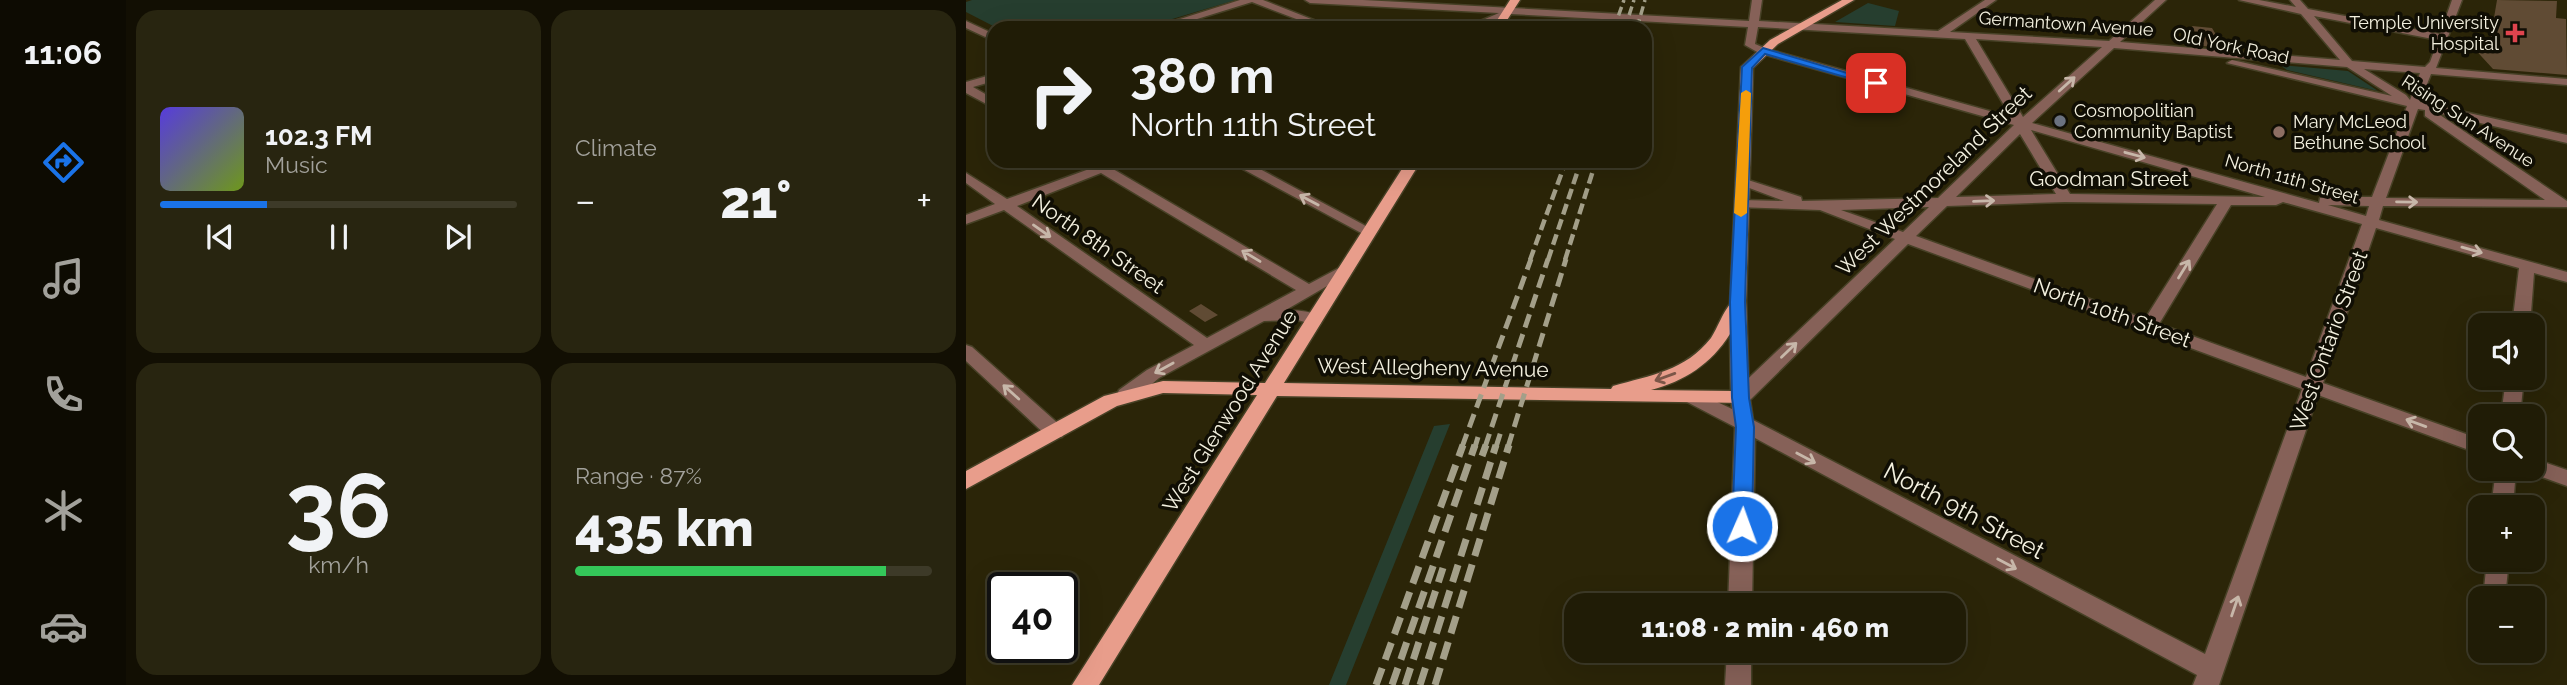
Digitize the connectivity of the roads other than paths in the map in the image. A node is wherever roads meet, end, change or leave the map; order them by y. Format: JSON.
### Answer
{"nodes":[{"id":1,"x":1252,"y":0,"type":"edge"},
{"id":2,"x":1310,"y":0,"type":"edge"},
{"id":3,"x":1515,"y":0,"type":"edge"},
{"id":4,"x":1757,"y":0,"type":"edge"},
{"id":5,"x":1849,"y":0,"type":"edge"},
{"id":6,"x":1991,"y":0,"type":"edge"},
{"id":7,"x":2161,"y":0,"type":"edge"},
{"id":8,"x":2244,"y":0,"type":"edge"},
{"id":9,"x":2295,"y":0,"type":"edge"},
{"id":10,"x":2443,"y":1,"type":"edge"},
{"id":11,"x":2456,"y":1,"type":"edge"},
{"id":12,"x":1423,"y":3,"type":"edge"},
{"id":13,"x":1507,"y":12,"type":"junction"},
{"id":14,"x":2305,"y":12,"type":"junction"},
{"id":15,"x":1184,"y":20,"type":"joint"},
{"id":16,"x":1181,"y":21,"type":"edge"},
{"id":17,"x":1310,"y":21,"type":"edge"},
{"id":18,"x":1486,"y":21,"type":"edge"},
{"id":19,"x":1501,"y":21,"type":"edge"},
{"id":20,"x":1755,"y":23,"type":"junction"},
{"id":21,"x":966,"y":24,"type":"edge"},
{"id":22,"x":1804,"y":26,"type":"junction"},
{"id":23,"x":1942,"y":33,"type":"junction"},
{"id":24,"x":987,"y":34,"type":"edge"},
{"id":25,"x":1968,"y":35,"type":"junction"},
{"id":26,"x":987,"y":38,"type":"edge"},
{"id":27,"x":2444,"y":38,"type":"junction"},
{"id":28,"x":966,"y":42,"type":"edge"},
{"id":29,"x":2112,"y":44,"type":"junction"},
{"id":30,"x":2160,"y":48,"type":"junction"},
{"id":31,"x":1758,"y":54,"type":"junction"},
{"id":32,"x":2265,"y":57,"type":"junction"},
{"id":33,"x":2349,"y":64,"type":"junction"},
{"id":34,"x":2427,"y":71,"type":"junction"},
{"id":35,"x":2296,"y":78,"type":"junction"},
{"id":36,"x":987,"y":80,"type":"edge"},
{"id":37,"x":2567,"y":82,"type":"edge"},
{"id":38,"x":966,"y":87,"type":"edge"},
{"id":39,"x":987,"y":100,"type":"edge"},
{"id":40,"x":2413,"y":104,"type":"junction"},
{"id":41,"x":2021,"y":125,"type":"junction"},
{"id":42,"x":2567,"y":139,"type":"edge"},
{"id":43,"x":1089,"y":168,"type":"edge"},
{"id":44,"x":1101,"y":168,"type":"edge"},
{"id":45,"x":1248,"y":168,"type":"edge"},
{"id":46,"x":1407,"y":168,"type":"edge"},
{"id":47,"x":966,"y":177,"type":"edge"},
{"id":48,"x":1743,"y":183,"type":"junction"},
{"id":49,"x":2065,"y":198,"type":"junction"},
{"id":50,"x":2226,"y":201,"type":"junction"},
{"id":51,"x":2301,"y":201,"type":"junction"},
{"id":52,"x":1943,"y":202,"type":"junction"},
{"id":53,"x":2377,"y":202,"type":"junction"},
{"id":54,"x":1741,"y":204,"type":"junction"},
{"id":55,"x":1005,"y":205,"type":"junction"},
{"id":56,"x":1818,"y":206,"type":"junction"},
{"id":57,"x":2564,"y":206,"type":"edge"},
{"id":58,"x":966,"y":220,"type":"edge"},
{"id":59,"x":2372,"y":221,"type":"junction"},
{"id":60,"x":1370,"y":232,"type":"junction"},
{"id":61,"x":1904,"y":237,"type":"junction"},
{"id":62,"x":2527,"y":266,"type":"junction"},
{"id":63,"x":1345,"y":271,"type":"junction"},
{"id":64,"x":2567,"y":277,"type":"edge"},
{"id":65,"x":1310,"y":290,"type":"junction"},
{"id":66,"x":1738,"y":302,"type":"junction"},
{"id":67,"x":2522,"y":313,"type":"edge"},
{"id":68,"x":1261,"y":318,"type":"junction"},
{"id":69,"x":1314,"y":320,"type":"junction"},
{"id":70,"x":2148,"y":327,"type":"junction"},
{"id":71,"x":1206,"y":345,"type":"junction"},
{"id":72,"x":966,"y":351,"type":"edge"},
{"id":73,"x":2312,"y":386,"type":"junction"},
{"id":74,"x":1271,"y":391,"type":"junction"},
{"id":75,"x":1579,"y":394,"type":"junction"},
{"id":76,"x":1126,"y":395,"type":"junction"},
{"id":77,"x":1694,"y":397,"type":"junction"},
{"id":78,"x":1740,"y":398,"type":"junction"},
{"id":79,"x":1745,"y":427,"type":"junction"},
{"id":80,"x":1055,"y":432,"type":"junction"},
{"id":81,"x":2468,"y":443,"type":"edge"},
{"id":82,"x":2545,"y":470,"type":"edge"},
{"id":83,"x":2567,"y":478,"type":"edge"},
{"id":84,"x":966,"y":481,"type":"edge"},
{"id":85,"x":1740,"y":593,"type":"edge"},
{"id":86,"x":1738,"y":663,"type":"edge"},
{"id":87,"x":2209,"y":678,"type":"edge"},
{"id":88,"x":1085,"y":685,"type":"edge"},
{"id":89,"x":1738,"y":685,"type":"edge"}],
"edges":[{"from":1,"to":15,"type":"street"},
{"from":1,"to":17,"type":"street"},
{"from":2,"to":12,"type":"street","name":"Germantown Avenue"},
{"from":3,"to":13,"type":"main road"},
{"from":4,"to":20,"type":"street"},
{"from":5,"to":22,"type":"main road"},
{"from":6,"to":23,"type":"street"},
{"from":7,"to":29,"type":"street","name":"West Westmoreland Street"},
{"from":8,"to":14,"type":"street"},
{"from":9,"to":14,"type":"street","name":"Rising Sun Avenue"},
{"from":10,"to":11,"type":"street"},
{"from":11,"to":27,"type":"street","name":"West Ontario Street"},
{"from":12,"to":13,"type":"street","name":"Germantown Avenue"},
{"from":13,"to":18,"type":"street"},
{"from":13,"to":19,"type":"main road"},
{"from":13,"to":20,"type":"street","name":"Germantown Avenue"},
{"from":14,"to":27,"type":"street"},
{"from":14,"to":33,"type":"street","name":"Rising Sun Avenue"},
{"from":15,"to":16,"type":"street"},
{"from":20,"to":22,"type":"street","name":"Germantown Avenue"},
{"from":20,"to":31,"type":"street"},
{"from":21,"to":24,"type":"street"},
{"from":22,"to":23,"type":"street","name":"Germantown Avenue"},
{"from":22,"to":31,"type":"main road"},
{"from":23,"to":25,"type":"street","name":"Germantown Avenue"},
{"from":25,"to":29,"type":"street","name":"Germantown Avenue"},
{"from":25,"to":41,"type":"street"},
{"from":26,"to":28,"type":"street"},
{"from":27,"to":34,"type":"street","name":"West Ontario Street"},
{"from":29,"to":30,"type":"street","name":"Germantown Avenue"},
{"from":41,"to":29,"type":"street","name":"West Westmoreland Street","one_way":true},
{"from":30,"to":32,"type":"street","name":"Germantown Avenue"},
{"from":30,"to":35,"type":"street","name":"Old York Road"},
{"from":31,"to":41,"type":"street","name":"North 11th Street"},
{"from":31,"to":48,"type":"main road"},
{"from":32,"to":33,"type":"street","name":"Germantown Avenue"},
{"from":32,"to":35,"type":"street","name":"Old York Road"},
{"from":33,"to":34,"type":"street","name":"Germantown Avenue"},
{"from":33,"to":40,"type":"street","name":"Rising Sun Avenue"},
{"from":34,"to":37,"type":"street","name":"Germantown Avenue"},
{"from":34,"to":40,"type":"street","name":"West Ontario Street"},
{"from":35,"to":40,"type":"street","name":"Old York Road"},
{"from":36,"to":38,"type":"street"},
{"from":38,"to":39,"type":"street"},
{"from":40,"to":42,"type":"street","name":"Old York Road"},
{"from":40,"to":53,"type":"street","name":"West Ontario Street"},
{"from":40,"to":57,"type":"street","name":"Rising Sun Avenue"},
{"from":41,"to":49,"type":"street"},
{"from":41,"to":51,"type":"street","name":"North 11th Street","one_way":true},
{"from":41,"to":52,"type":"street","name":"West Westmoreland Street"},
{"from":43,"to":55,"type":"street"},
{"from":65,"to":44,"type":"street","one_way":true},
{"from":60,"to":45,"type":"street","one_way":true},
{"from":46,"to":60,"type":"main road","name":"West Glenwood Avenue"},
{"from":47,"to":55,"type":"street","name":"North 8th Street"},
{"from":48,"to":54,"type":"main road"},
{"from":48,"to":56,"type":"street","name":"North 10th Street"},
{"from":49,"to":50,"type":"street","name":"Goodman Street"},
{"from":52,"to":49,"type":"street","name":"Goodman Street","one_way":true},
{"from":50,"to":51,"type":"street","name":"Goodman Street"},
{"from":70,"to":50,"type":"street","one_way":true},
{"from":51,"to":53,"type":"street","name":"Goodman Street"},
{"from":51,"to":59,"type":"street","name":"North 11th Street"},
{"from":52,"to":56,"type":"street","name":"Goodman Street"},
{"from":52,"to":61,"type":"street","name":"West Westmoreland Street"},
{"from":53,"to":57,"type":"street","name":"Goodman Street","one_way":true},
{"from":53,"to":59,"type":"street","name":"West Ontario Street"},
{"from":54,"to":56,"type":"street","name":"Goodman Street"},
{"from":54,"to":66,"type":"main road"},
{"from":55,"to":58,"type":"street"},
{"from":55,"to":71,"type":"street","name":"North 8th Street","one_way":true},
{"from":56,"to":61,"type":"street","name":"North 10th Street"},
{"from":59,"to":62,"type":"street","name":"North 11th Street","one_way":true},
{"from":59,"to":73,"type":"street","name":"West Ontario Street"},
{"from":60,"to":63,"type":"main road","name":"West Glenwood Avenue"},
{"from":61,"to":70,"type":"street","name":"North 10th Street"},
{"from":78,"to":61,"type":"street","name":"West Westmoreland Street","one_way":true},
{"from":62,"to":64,"type":"street","name":"North 11th Street"},
{"from":62,"to":67,"type":"street"},
{"from":63,"to":65,"type":"street","name":"West Allegheny Avenue"},
{"from":63,"to":69,"type":"main road","name":"West Glenwood Avenue"},
{"from":65,"to":68,"type":"street","name":"West Allegheny Avenue"},
{"from":66,"to":75,"type":"main road","one_way":true},
{"from":66,"to":78,"type":"main road"},
{"from":68,"to":69,"type":"street"},
{"from":68,"to":71,"type":"street","name":"West Allegheny Avenue"},
{"from":69,"to":74,"type":"main road","name":"West Glenwood Avenue"},
{"from":70,"to":73,"type":"street","name":"North 10th Street"},
{"from":71,"to":76,"type":"street","name":"West Allegheny Avenue","one_way":true},
{"from":80,"to":72,"type":"street","one_way":true},
{"from":81,"to":73,"type":"street","name":"North 10th Street","one_way":true},
{"from":87,"to":73,"type":"street","name":"West Ontario Street","one_way":true},
{"from":74,"to":75,"type":"main road","name":"West Allegheny Avenue"},
{"from":74,"to":76,"type":"main road","name":"West Allegheny Avenue"},
{"from":74,"to":88,"type":"main road","name":"West Glenwood Avenue"},
{"from":75,"to":77,"type":"main road","name":"West Allegheny Avenue"},
{"from":76,"to":80,"type":"main road","name":"West Allegheny Avenue"},
{"from":77,"to":78,"type":"main road","name":"West Allegheny Avenue"},
{"from":77,"to":79,"type":"street","name":"North 9th Street"},
{"from":78,"to":79,"type":"street"},
{"from":79,"to":85,"type":"street"},
{"from":79,"to":87,"type":"street","name":"North 9th Street","one_way":true},
{"from":80,"to":84,"type":"main road","name":"West Allegheny Avenue"},
{"from":82,"to":83,"type":"street"},
{"from":86,"to":89,"type":"street"}]}
